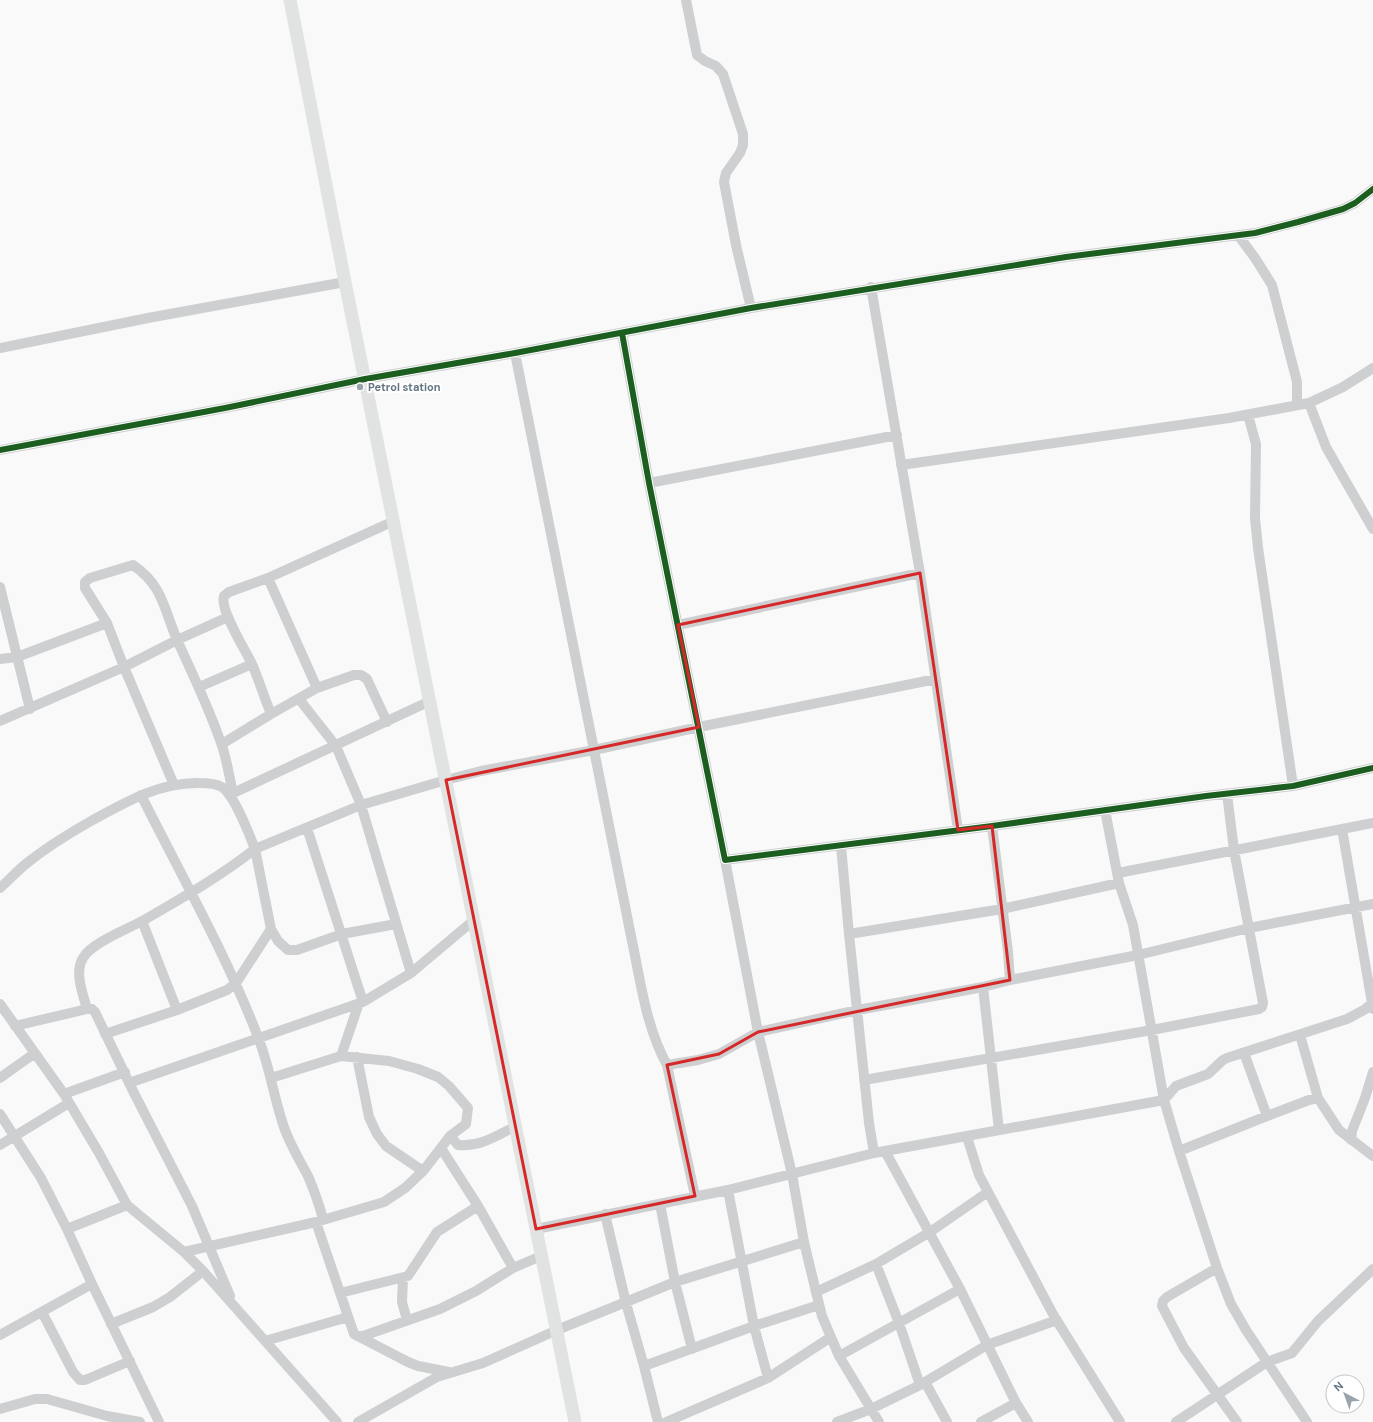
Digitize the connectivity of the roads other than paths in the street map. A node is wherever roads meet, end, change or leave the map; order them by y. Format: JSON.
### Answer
{"nodes":[{"id":1,"x":290,"y":0,"type":"edge"},
{"id":2,"x":686,"y":0,"type":"edge"},
{"id":3,"x":1373,"y":189,"type":"edge"},
{"id":4,"x":1238,"y":235,"type":"junction"},
{"id":5,"x":346,"y":282,"type":"junction"},
{"id":6,"x":871,"y":287,"type":"junction"},
{"id":7,"x":751,"y":308,"type":"junction"},
{"id":8,"x":622,"y":333,"type":"junction"},
{"id":9,"x":0,"y":348,"type":"edge"},
{"id":10,"x":515,"y":353,"type":"junction"},
{"id":11,"x":1373,"y":368,"type":"edge"},
{"id":12,"x":365,"y":378,"type":"junction"},
{"id":13,"x":1309,"y":403,"type":"junction"},
{"id":14,"x":1297,"y":406,"type":"junction"},
{"id":15,"x":1248,"y":415,"type":"junction"},
{"id":16,"x":897,"y":434,"type":"junction"},
{"id":17,"x":0,"y":450,"type":"edge"},
{"id":18,"x":901,"y":465,"type":"junction"},
{"id":19,"x":649,"y":483,"type":"junction"},
{"id":20,"x":394,"y":521,"type":"junction"},
{"id":21,"x":1373,"y":529,"type":"edge"},
{"id":22,"x":920,"y":573,"type":"junction"},
{"id":23,"x":268,"y":578,"type":"junction"},
{"id":24,"x":0,"y":587,"type":"edge"},
{"id":25,"x":228,"y":617,"type":"junction"},
{"id":26,"x":107,"y":623,"type":"junction"},
{"id":27,"x":678,"y":625,"type":"junction"},
{"id":28,"x":177,"y":640,"type":"junction"},
{"id":29,"x":17,"y":657,"type":"junction"},
{"id":30,"x":0,"y":659,"type":"edge"},
{"id":31,"x":252,"y":664,"type":"junction"},
{"id":32,"x":124,"y":667,"type":"junction"},
{"id":33,"x":936,"y":679,"type":"junction"},
{"id":34,"x":199,"y":687,"type":"junction"},
{"id":35,"x":317,"y":688,"type":"junction"},
{"id":36,"x":299,"y":698,"type":"junction"},
{"id":37,"x":430,"y":701,"type":"junction"},
{"id":38,"x":30,"y":709,"type":"junction"},
{"id":39,"x":271,"y":714,"type":"junction"},
{"id":40,"x":0,"y":721,"type":"edge"},
{"id":41,"x":387,"y":722,"type":"junction"},
{"id":42,"x":699,"y":727,"type":"junction"},
{"id":43,"x":222,"y":744,"type":"junction"},
{"id":44,"x":336,"y":746,"type":"junction"},
{"id":45,"x":594,"y":750,"type":"junction"},
{"id":46,"x":1373,"y":768,"type":"edge"},
{"id":47,"x":446,"y":780,"type":"junction"},
{"id":48,"x":174,"y":785,"type":"junction"},
{"id":49,"x":1294,"y":786,"type":"junction"},
{"id":50,"x":232,"y":794,"type":"junction"},
{"id":51,"x":1228,"y":794,"type":"junction"},
{"id":52,"x":141,"y":795,"type":"junction"},
{"id":53,"x":361,"y":805,"type":"junction"},
{"id":54,"x":1105,"y":810,"type":"junction"},
{"id":55,"x":1373,"y":823,"type":"edge"},
{"id":56,"x":992,"y":826,"type":"junction"},
{"id":57,"x":307,"y":828,"type":"junction"},
{"id":58,"x":1342,"y":829,"type":"junction"},
{"id":59,"x":958,"y":830,"type":"junction"},
{"id":60,"x":841,"y":846,"type":"junction"},
{"id":61,"x":255,"y":849,"type":"junction"},
{"id":62,"x":1234,"y":850,"type":"junction"},
{"id":63,"x":725,"y":860,"type":"junction"},
{"id":64,"x":1118,"y":878,"type":"junction"},
{"id":65,"x":0,"y":888,"type":"edge"},
{"id":66,"x":190,"y":892,"type":"junction"},
{"id":67,"x":1373,"y":904,"type":"edge"},
{"id":68,"x":1355,"y":908,"type":"junction"},
{"id":69,"x":1002,"y":909,"type":"junction"},
{"id":70,"x":474,"y":920,"type":"junction"},
{"id":71,"x":142,"y":921,"type":"junction"},
{"id":72,"x":396,"y":924,"type":"junction"},
{"id":73,"x":1249,"y":928,"type":"junction"},
{"id":74,"x":270,"y":929,"type":"junction"},
{"id":75,"x":342,"y":934,"type":"junction"},
{"id":76,"x":849,"y":934,"type":"junction"},
{"id":77,"x":1138,"y":955,"type":"junction"},
{"id":78,"x":411,"y":973,"type":"junction"},
{"id":79,"x":1010,"y":980,"type":"junction"},
{"id":80,"x":236,"y":983,"type":"junction"},
{"id":81,"x":983,"y":988,"type":"junction"},
{"id":82,"x":361,"y":1002,"type":"junction"},
{"id":83,"x":0,"y":1004,"type":"edge"},
{"id":84,"x":1373,"y":1007,"type":"edge"},
{"id":85,"x":87,"y":1009,"type":"junction"},
{"id":86,"x":177,"y":1010,"type":"junction"},
{"id":87,"x":858,"y":1010,"type":"junction"},
{"id":88,"x":15,"y":1026,"type":"junction"},
{"id":89,"x":1152,"y":1030,"type":"junction"},
{"id":90,"x":758,"y":1032,"type":"junction"},
{"id":91,"x":105,"y":1034,"type":"junction"},
{"id":92,"x":1300,"y":1034,"type":"junction"},
{"id":93,"x":259,"y":1039,"type":"junction"},
{"id":94,"x":35,"y":1053,"type":"junction"},
{"id":95,"x":1244,"y":1053,"type":"junction"},
{"id":96,"x":341,"y":1056,"type":"junction"},
{"id":97,"x":991,"y":1057,"type":"junction"},
{"id":98,"x":357,"y":1058,"type":"junction"},
{"id":99,"x":667,"y":1065,"type":"junction"},
{"id":100,"x":125,"y":1072,"type":"junction"},
{"id":101,"x":1373,"y":1072,"type":"edge"},
{"id":102,"x":0,"y":1078,"type":"edge"},
{"id":103,"x":271,"y":1078,"type":"junction"},
{"id":104,"x":864,"y":1080,"type":"junction"},
{"id":105,"x":129,"y":1083,"type":"junction"},
{"id":106,"x":1318,"y":1098,"type":"junction"},
{"id":107,"x":67,"y":1099,"type":"junction"},
{"id":108,"x":1164,"y":1100,"type":"junction"},
{"id":109,"x":0,"y":1114,"type":"edge"},
{"id":110,"x":1267,"y":1116,"type":"junction"},
{"id":111,"x":516,"y":1126,"type":"junction"},
{"id":112,"x":999,"y":1130,"type":"junction"},
{"id":113,"x":14,"y":1136,"type":"junction"},
{"id":114,"x":450,"y":1136,"type":"junction"},
{"id":115,"x":967,"y":1137,"type":"junction"},
{"id":116,"x":1351,"y":1140,"type":"junction"},
{"id":117,"x":0,"y":1145,"type":"edge"},
{"id":118,"x":441,"y":1148,"type":"junction"},
{"id":119,"x":885,"y":1151,"type":"junction"},
{"id":120,"x":1179,"y":1151,"type":"junction"},
{"id":121,"x":874,"y":1154,"type":"junction"},
{"id":122,"x":1373,"y":1156,"type":"edge"},
{"id":123,"x":424,"y":1170,"type":"junction"},
{"id":124,"x":792,"y":1174,"type":"junction"},
{"id":125,"x":728,"y":1190,"type":"junction"},
{"id":126,"x":988,"y":1192,"type":"junction"},
{"id":127,"x":695,"y":1196,"type":"junction"},
{"id":128,"x":660,"y":1204,"type":"junction"},
{"id":129,"x":127,"y":1205,"type":"junction"},
{"id":130,"x":478,"y":1206,"type":"junction"},
{"id":131,"x":604,"y":1214,"type":"junction"},
{"id":132,"x":319,"y":1220,"type":"junction"},
{"id":133,"x":67,"y":1229,"type":"junction"},
{"id":134,"x":536,"y":1229,"type":"junction"},
{"id":135,"x":930,"y":1232,"type":"junction"},
{"id":136,"x":804,"y":1242,"type":"junction"},
{"id":137,"x":209,"y":1247,"type":"junction"},
{"id":138,"x":184,"y":1252,"type":"junction"},
{"id":139,"x":541,"y":1256,"type":"junction"},
{"id":140,"x":741,"y":1261,"type":"junction"},
{"id":141,"x":876,"y":1264,"type":"junction"},
{"id":142,"x":513,"y":1268,"type":"junction"},
{"id":143,"x":1218,"y":1268,"type":"junction"},
{"id":144,"x":1373,"y":1269,"type":"edge"},
{"id":145,"x":203,"y":1271,"type":"junction"},
{"id":146,"x":403,"y":1278,"type":"junction"},
{"id":147,"x":676,"y":1282,"type":"junction"},
{"id":148,"x":92,"y":1284,"type":"junction"},
{"id":149,"x":960,"y":1288,"type":"junction"},
{"id":150,"x":816,"y":1292,"type":"junction"},
{"id":151,"x":340,"y":1293,"type":"junction"},
{"id":152,"x":626,"y":1303,"type":"junction"},
{"id":153,"x":234,"y":1305,"type":"junction"},
{"id":154,"x":819,"y":1305,"type":"junction"},
{"id":155,"x":42,"y":1312,"type":"junction"},
{"id":156,"x":348,"y":1317,"type":"junction"},
{"id":157,"x":407,"y":1320,"type":"junction"},
{"id":158,"x":1057,"y":1320,"type":"junction"},
{"id":159,"x":899,"y":1323,"type":"junction"},
{"id":160,"x":111,"y":1324,"type":"junction"},
{"id":161,"x":754,"y":1326,"type":"junction"},
{"id":162,"x":556,"y":1330,"type":"junction"},
{"id":163,"x":0,"y":1335,"type":"edge"},
{"id":164,"x":357,"y":1336,"type":"junction"},
{"id":165,"x":831,"y":1337,"type":"junction"},
{"id":166,"x":265,"y":1341,"type":"junction"},
{"id":167,"x":987,"y":1345,"type":"junction"},
{"id":168,"x":692,"y":1349,"type":"junction"},
{"id":169,"x":839,"y":1356,"type":"junction"},
{"id":170,"x":130,"y":1361,"type":"junction"},
{"id":171,"x":1267,"y":1362,"type":"junction"},
{"id":172,"x":644,"y":1366,"type":"junction"},
{"id":173,"x":449,"y":1372,"type":"junction"},
{"id":174,"x":768,"y":1378,"type":"junction"},
{"id":175,"x":922,"y":1383,"type":"junction"},
{"id":176,"x":1218,"y":1396,"type":"junction"},
{"id":177,"x":1016,"y":1403,"type":"junction"},
{"id":178,"x":871,"y":1409,"type":"junction"},
{"id":179,"x":0,"y":1410,"type":"edge"},
{"id":180,"x":140,"y":1422,"type":"edge"},
{"id":181,"x":159,"y":1422,"type":"edge"},
{"id":182,"x":336,"y":1422,"type":"edge"},
{"id":183,"x":358,"y":1422,"type":"edge"},
{"id":184,"x":575,"y":1422,"type":"edge"},
{"id":185,"x":658,"y":1422,"type":"edge"},
{"id":186,"x":666,"y":1422,"type":"edge"},
{"id":187,"x":837,"y":1422,"type":"edge"},
{"id":188,"x":879,"y":1422,"type":"edge"},
{"id":189,"x":947,"y":1422,"type":"edge"},
{"id":190,"x":981,"y":1422,"type":"edge"},
{"id":191,"x":1028,"y":1422,"type":"edge"},
{"id":192,"x":1120,"y":1422,"type":"edge"},
{"id":193,"x":1176,"y":1422,"type":"edge"},
{"id":194,"x":1236,"y":1422,"type":"edge"},
{"id":195,"x":1307,"y":1422,"type":"edge"}],
"edges":[{"from":1,"to":5,"type":"main road"},
{"from":2,"to":7,"type":"street"},
{"from":3,"to":4,"type":"street"},
{"from":4,"to":6,"type":"street"},
{"from":4,"to":14,"type":"street"},
{"from":5,"to":9,"type":"street"},
{"from":5,"to":12,"type":"main road"},
{"from":6,"to":7,"type":"street"},
{"from":6,"to":16,"type":"street"},
{"from":7,"to":8,"type":"street"},
{"from":8,"to":10,"type":"street"},
{"from":8,"to":19,"type":"street"},
{"from":10,"to":12,"type":"street"},
{"from":10,"to":45,"type":"street"},
{"from":11,"to":13,"type":"street"},
{"from":12,"to":17,"type":"street"},
{"from":12,"to":20,"type":"main road"},
{"from":13,"to":14,"type":"street"},
{"from":13,"to":21,"type":"street"},
{"from":14,"to":15,"type":"street"},
{"from":15,"to":18,"type":"street"},
{"from":15,"to":49,"type":"street"},
{"from":16,"to":18,"type":"street"},
{"from":16,"to":19,"type":"street"},
{"from":18,"to":22,"type":"street"},
{"from":19,"to":27,"type":"street"},
{"from":20,"to":23,"type":"street"},
{"from":20,"to":37,"type":"main road"},
{"from":22,"to":27,"type":"street"},
{"from":22,"to":33,"type":"street"},
{"from":23,"to":25,"type":"street"},
{"from":23,"to":35,"type":"street"},
{"from":24,"to":29,"type":"street"},
{"from":25,"to":28,"type":"street"},
{"from":25,"to":31,"type":"street"},
{"from":26,"to":28,"type":"street"},
{"from":26,"to":29,"type":"street"},
{"from":26,"to":32,"type":"street"},
{"from":27,"to":42,"type":"street"},
{"from":28,"to":32,"type":"street"},
{"from":28,"to":34,"type":"street"},
{"from":29,"to":30,"type":"street"},
{"from":29,"to":38,"type":"street"},
{"from":31,"to":34,"type":"street"},
{"from":31,"to":39,"type":"street"},
{"from":32,"to":38,"type":"street"},
{"from":32,"to":48,"type":"street"},
{"from":33,"to":42,"type":"street"},
{"from":33,"to":59,"type":"street"},
{"from":34,"to":43,"type":"street"},
{"from":35,"to":36,"type":"street"},
{"from":35,"to":41,"type":"street"},
{"from":36,"to":39,"type":"street"},
{"from":36,"to":44,"type":"street"},
{"from":37,"to":41,"type":"street"},
{"from":37,"to":47,"type":"main road"},
{"from":38,"to":40,"type":"street"},
{"from":39,"to":43,"type":"street"},
{"from":41,"to":44,"type":"street"},
{"from":42,"to":45,"type":"street"},
{"from":42,"to":63,"type":"street"},
{"from":43,"to":50,"type":"street"},
{"from":44,"to":50,"type":"street"},
{"from":44,"to":53,"type":"street"},
{"from":45,"to":47,"type":"street"},
{"from":45,"to":99,"type":"street"},
{"from":46,"to":49,"type":"street"},
{"from":47,"to":53,"type":"street"},
{"from":47,"to":70,"type":"main road"},
{"from":48,"to":50,"type":"street"},
{"from":48,"to":52,"type":"street"},
{"from":49,"to":51,"type":"street"},
{"from":50,"to":61,"type":"street"},
{"from":51,"to":54,"type":"street"},
{"from":51,"to":62,"type":"street"},
{"from":52,"to":65,"type":"street"},
{"from":52,"to":66,"type":"street"},
{"from":53,"to":57,"type":"street"},
{"from":53,"to":72,"type":"street"},
{"from":54,"to":56,"type":"street"},
{"from":54,"to":64,"type":"street"},
{"from":55,"to":58,"type":"street"},
{"from":56,"to":59,"type":"street"},
{"from":56,"to":69,"type":"street"},
{"from":57,"to":61,"type":"street"},
{"from":57,"to":75,"type":"street"},
{"from":58,"to":62,"type":"street"},
{"from":58,"to":68,"type":"street"},
{"from":59,"to":60,"type":"street"},
{"from":60,"to":63,"type":"street"},
{"from":60,"to":76,"type":"street"},
{"from":61,"to":66,"type":"street"},
{"from":61,"to":74,"type":"street"},
{"from":62,"to":64,"type":"street"},
{"from":62,"to":73,"type":"street"},
{"from":63,"to":90,"type":"street"},
{"from":64,"to":69,"type":"street"},
{"from":64,"to":77,"type":"street"},
{"from":66,"to":71,"type":"street"},
{"from":66,"to":80,"type":"street"},
{"from":67,"to":68,"type":"street"},
{"from":68,"to":73,"type":"street"},
{"from":68,"to":84,"type":"street"},
{"from":69,"to":76,"type":"street"},
{"from":69,"to":79,"type":"street"},
{"from":70,"to":78,"type":"street"},
{"from":70,"to":111,"type":"main road"},
{"from":71,"to":85,"type":"street"},
{"from":71,"to":86,"type":"street"},
{"from":72,"to":75,"type":"street"},
{"from":72,"to":78,"type":"street"},
{"from":73,"to":77,"type":"street"},
{"from":73,"to":89,"type":"street"},
{"from":74,"to":75,"type":"street"},
{"from":74,"to":80,"type":"street"},
{"from":75,"to":82,"type":"street"},
{"from":76,"to":87,"type":"street"},
{"from":77,"to":79,"type":"street"},
{"from":77,"to":89,"type":"street"},
{"from":78,"to":82,"type":"street"},
{"from":79,"to":81,"type":"street"},
{"from":80,"to":86,"type":"street"},
{"from":80,"to":93,"type":"street"},
{"from":81,"to":87,"type":"street"},
{"from":81,"to":97,"type":"street"},
{"from":82,"to":93,"type":"street"},
{"from":82,"to":96,"type":"street"},
{"from":83,"to":88,"type":"street"},
{"from":84,"to":92,"type":"street"},
{"from":85,"to":88,"type":"street"},
{"from":85,"to":91,"type":"street"},
{"from":86,"to":91,"type":"street"},
{"from":87,"to":90,"type":"street"},
{"from":87,"to":104,"type":"street"},
{"from":88,"to":94,"type":"street"},
{"from":89,"to":97,"type":"street"},
{"from":89,"to":108,"type":"street"},
{"from":90,"to":99,"type":"street"},
{"from":90,"to":124,"type":"street"},
{"from":91,"to":100,"type":"street"},
{"from":92,"to":95,"type":"street"},
{"from":92,"to":106,"type":"street"},
{"from":93,"to":103,"type":"street"},
{"from":93,"to":105,"type":"street"},
{"from":94,"to":102,"type":"street"},
{"from":94,"to":107,"type":"street"},
{"from":95,"to":108,"type":"street"},
{"from":95,"to":110,"type":"street"},
{"from":96,"to":98,"type":"street"},
{"from":96,"to":103,"type":"street"},
{"from":97,"to":104,"type":"street"},
{"from":97,"to":112,"type":"street"},
{"from":98,"to":114,"type":"street"},
{"from":98,"to":123,"type":"street"},
{"from":99,"to":127,"type":"street"},
{"from":100,"to":105,"type":"street"},
{"from":100,"to":107,"type":"street"},
{"from":101,"to":116,"type":"street"},
{"from":103,"to":132,"type":"street"},
{"from":104,"to":121,"type":"street"},
{"from":105,"to":137,"type":"street"},
{"from":106,"to":110,"type":"street"},
{"from":106,"to":116,"type":"street"},
{"from":107,"to":113,"type":"street"},
{"from":107,"to":129,"type":"street"},
{"from":108,"to":112,"type":"street"},
{"from":108,"to":120,"type":"street"},
{"from":109,"to":113,"type":"street"},
{"from":110,"to":120,"type":"street"},
{"from":111,"to":114,"type":"street"},
{"from":111,"to":134,"type":"main road"},
{"from":112,"to":115,"type":"street"},
{"from":113,"to":117,"type":"street"},
{"from":113,"to":133,"type":"street"},
{"from":114,"to":118,"type":"street"},
{"from":115,"to":119,"type":"street"},
{"from":115,"to":126,"type":"street"},
{"from":116,"to":122,"type":"street"},
{"from":118,"to":123,"type":"street"},
{"from":118,"to":130,"type":"street"},
{"from":119,"to":121,"type":"street"},
{"from":119,"to":135,"type":"street"},
{"from":120,"to":143,"type":"street"},
{"from":121,"to":124,"type":"street"},
{"from":123,"to":132,"type":"street"},
{"from":124,"to":125,"type":"street"},
{"from":124,"to":136,"type":"street"},
{"from":125,"to":127,"type":"street"},
{"from":125,"to":140,"type":"street"},
{"from":126,"to":135,"type":"street"},
{"from":126,"to":158,"type":"street"},
{"from":127,"to":128,"type":"street"},
{"from":128,"to":131,"type":"street"},
{"from":128,"to":147,"type":"street"},
{"from":129,"to":133,"type":"street"},
{"from":129,"to":138,"type":"street"},
{"from":130,"to":142,"type":"street"},
{"from":130,"to":146,"type":"street"},
{"from":131,"to":134,"type":"street"},
{"from":131,"to":152,"type":"street"},
{"from":132,"to":137,"type":"street"},
{"from":132,"to":151,"type":"street"},
{"from":133,"to":148,"type":"street"},
{"from":134,"to":139,"type":"main road"},
{"from":135,"to":141,"type":"street"},
{"from":135,"to":149,"type":"street"},
{"from":136,"to":140,"type":"street"},
{"from":136,"to":150,"type":"street"},
{"from":137,"to":138,"type":"street"},
{"from":137,"to":153,"type":"street"},
{"from":138,"to":145,"type":"street"},
{"from":139,"to":142,"type":"street"},
{"from":139,"to":162,"type":"main road"},
{"from":140,"to":147,"type":"street"},
{"from":140,"to":161,"type":"street"},
{"from":141,"to":150,"type":"street"},
{"from":141,"to":159,"type":"street"},
{"from":142,"to":157,"type":"street"},
{"from":143,"to":171,"type":"street"},
{"from":143,"to":176,"type":"street"},
{"from":144,"to":171,"type":"street"},
{"from":145,"to":153,"type":"street"},
{"from":145,"to":160,"type":"street"},
{"from":146,"to":151,"type":"street"},
{"from":146,"to":157,"type":"street"},
{"from":147,"to":152,"type":"street"},
{"from":147,"to":168,"type":"street"},
{"from":148,"to":155,"type":"street"},
{"from":148,"to":160,"type":"street"},
{"from":149,"to":159,"type":"street"},
{"from":149,"to":167,"type":"street"},
{"from":150,"to":154,"type":"street"},
{"from":151,"to":156,"type":"street"},
{"from":152,"to":162,"type":"street"},
{"from":152,"to":172,"type":"street"},
{"from":153,"to":166,"type":"street"},
{"from":154,"to":161,"type":"street"},
{"from":154,"to":165,"type":"street"},
{"from":155,"to":163,"type":"street"},
{"from":155,"to":170,"type":"street"},
{"from":156,"to":164,"type":"street"},
{"from":156,"to":166,"type":"street"},
{"from":157,"to":164,"type":"street"},
{"from":158,"to":167,"type":"street"},
{"from":158,"to":192,"type":"street"},
{"from":159,"to":169,"type":"street"},
{"from":159,"to":175,"type":"street"},
{"from":160,"to":170,"type":"street"},
{"from":161,"to":168,"type":"street"},
{"from":161,"to":174,"type":"street"},
{"from":162,"to":173,"type":"street"},
{"from":162,"to":184,"type":"main road"},
{"from":164,"to":173,"type":"street"},
{"from":165,"to":169,"type":"street"},
{"from":165,"to":174,"type":"street"},
{"from":166,"to":182,"type":"street"},
{"from":167,"to":175,"type":"street"},
{"from":167,"to":177,"type":"street"},
{"from":168,"to":172,"type":"street"},
{"from":169,"to":178,"type":"street"},
{"from":170,"to":181,"type":"street"},
{"from":171,"to":176,"type":"street"},
{"from":171,"to":195,"type":"street"},
{"from":172,"to":185,"type":"street"},
{"from":173,"to":183,"type":"street"},
{"from":174,"to":186,"type":"street"},
{"from":175,"to":178,"type":"street"},
{"from":175,"to":189,"type":"street"},
{"from":176,"to":193,"type":"street"},
{"from":176,"to":194,"type":"street"},
{"from":177,"to":190,"type":"street"},
{"from":177,"to":191,"type":"street"},
{"from":178,"to":187,"type":"street"},
{"from":178,"to":188,"type":"street"},
{"from":179,"to":180,"type":"street"}]}
